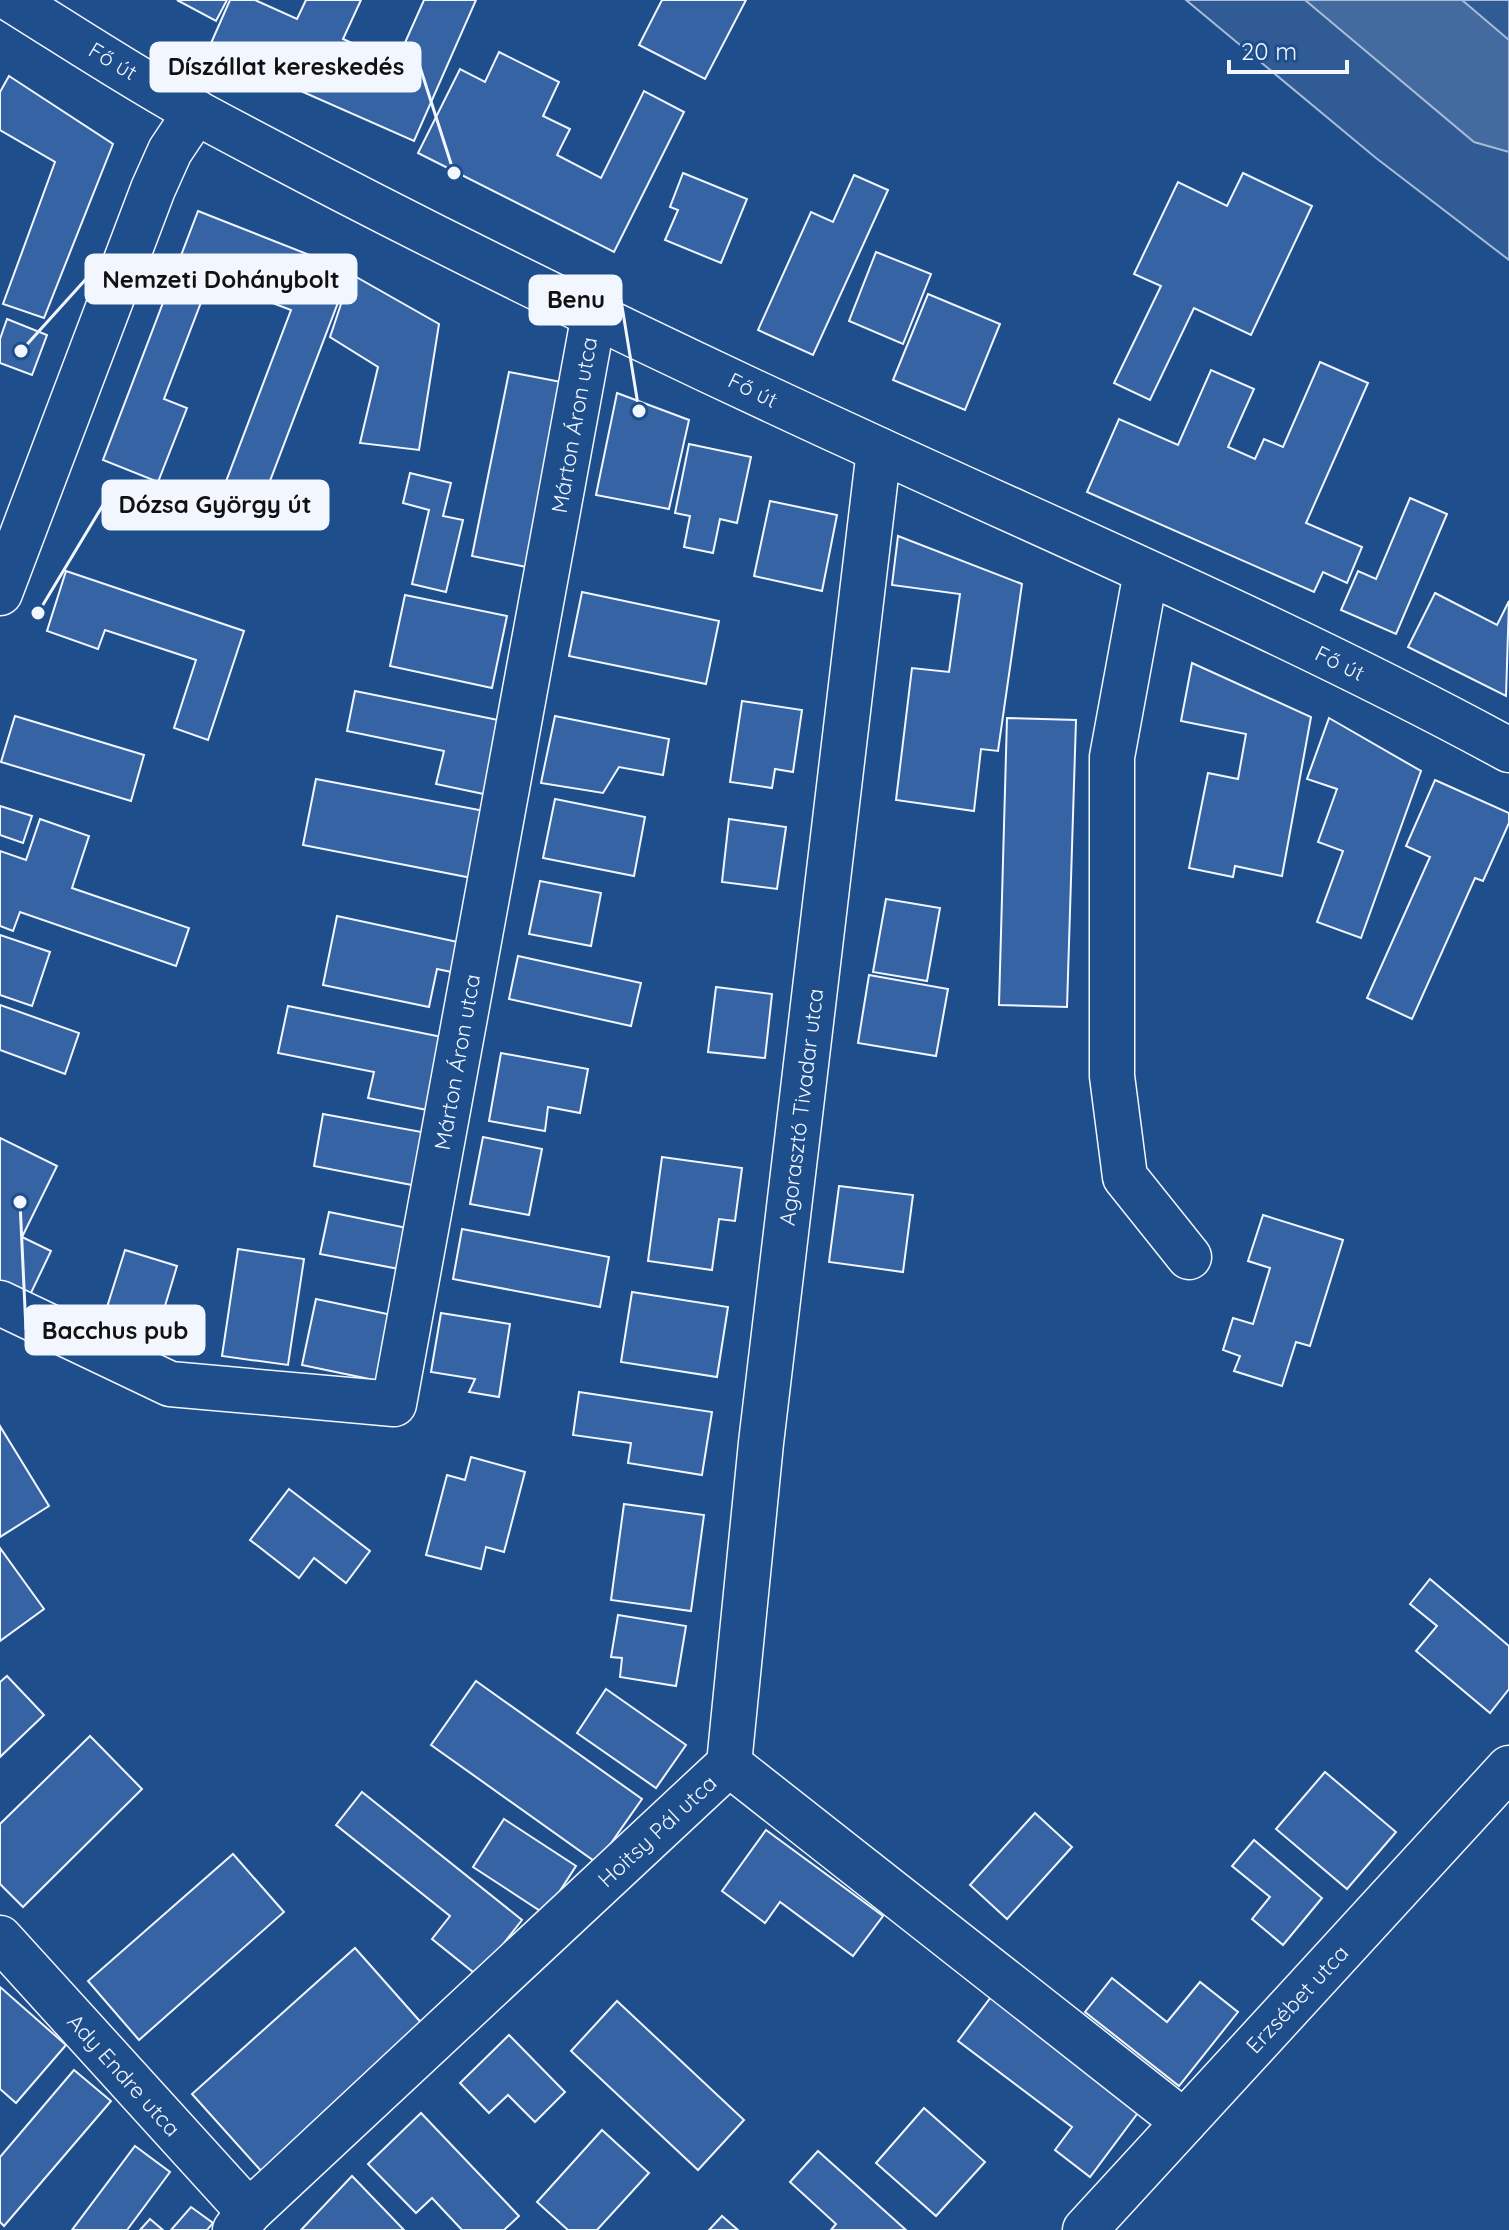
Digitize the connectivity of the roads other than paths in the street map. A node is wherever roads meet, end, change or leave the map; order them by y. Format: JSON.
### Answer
{"nodes":[{"id":1,"x":12,"y":0,"type":"edge"},
{"id":2,"x":196,"y":112,"type":"junction"},
{"id":3,"x":594,"y":314,"type":"junction"},
{"id":4,"x":879,"y":450,"type":"junction"},
{"id":5,"x":1146,"y":572,"type":"junction"},
{"id":6,"x":0,"y":593,"type":"edge"},
{"id":7,"x":1509,"y":750,"type":"edge"},
{"id":8,"x":1189,"y":1257,"type":"dead end"},
{"id":9,"x":0,"y":1303,"type":"edge"},
{"id":10,"x":729,"y":1764,"type":"junction"},
{"id":11,"x":1509,"y":1768,"type":"edge"},
{"id":12,"x":0,"y":1938,"type":"edge"},
{"id":13,"x":1184,"y":2122,"type":"junction"},
{"id":14,"x":242,"y":2221,"type":"edge"},
{"id":15,"x":1085,"y":2230,"type":"edge"}],
"edges":[{"from":1,"to":2,"type":"street","name":"Fő út"},
{"from":2,"to":3,"type":"street","name":"Fő út"},
{"from":2,"to":6,"type":"street"},
{"from":3,"to":4,"type":"street","name":"Fő út"},
{"from":3,"to":9,"type":"street","name":"Márton Áron utca"},
{"from":4,"to":5,"type":"street","name":"Fő út"},
{"from":4,"to":10,"type":"street","name":"Agorasztó Tivadar utca"},
{"from":5,"to":7,"type":"street","name":"Fő út"},
{"from":5,"to":8,"type":"street"},
{"from":10,"to":13,"type":"street","name":"Hoitsy Pál utca"},
{"from":10,"to":14,"type":"street","name":"Hoitsy Pál utca"},
{"from":11,"to":13,"type":"street","name":"Erzsébet utca"},
{"from":12,"to":14,"type":"street","name":"Ady Endre utca"},
{"from":13,"to":15,"type":"street","name":"Erzsébet utca"}]}
